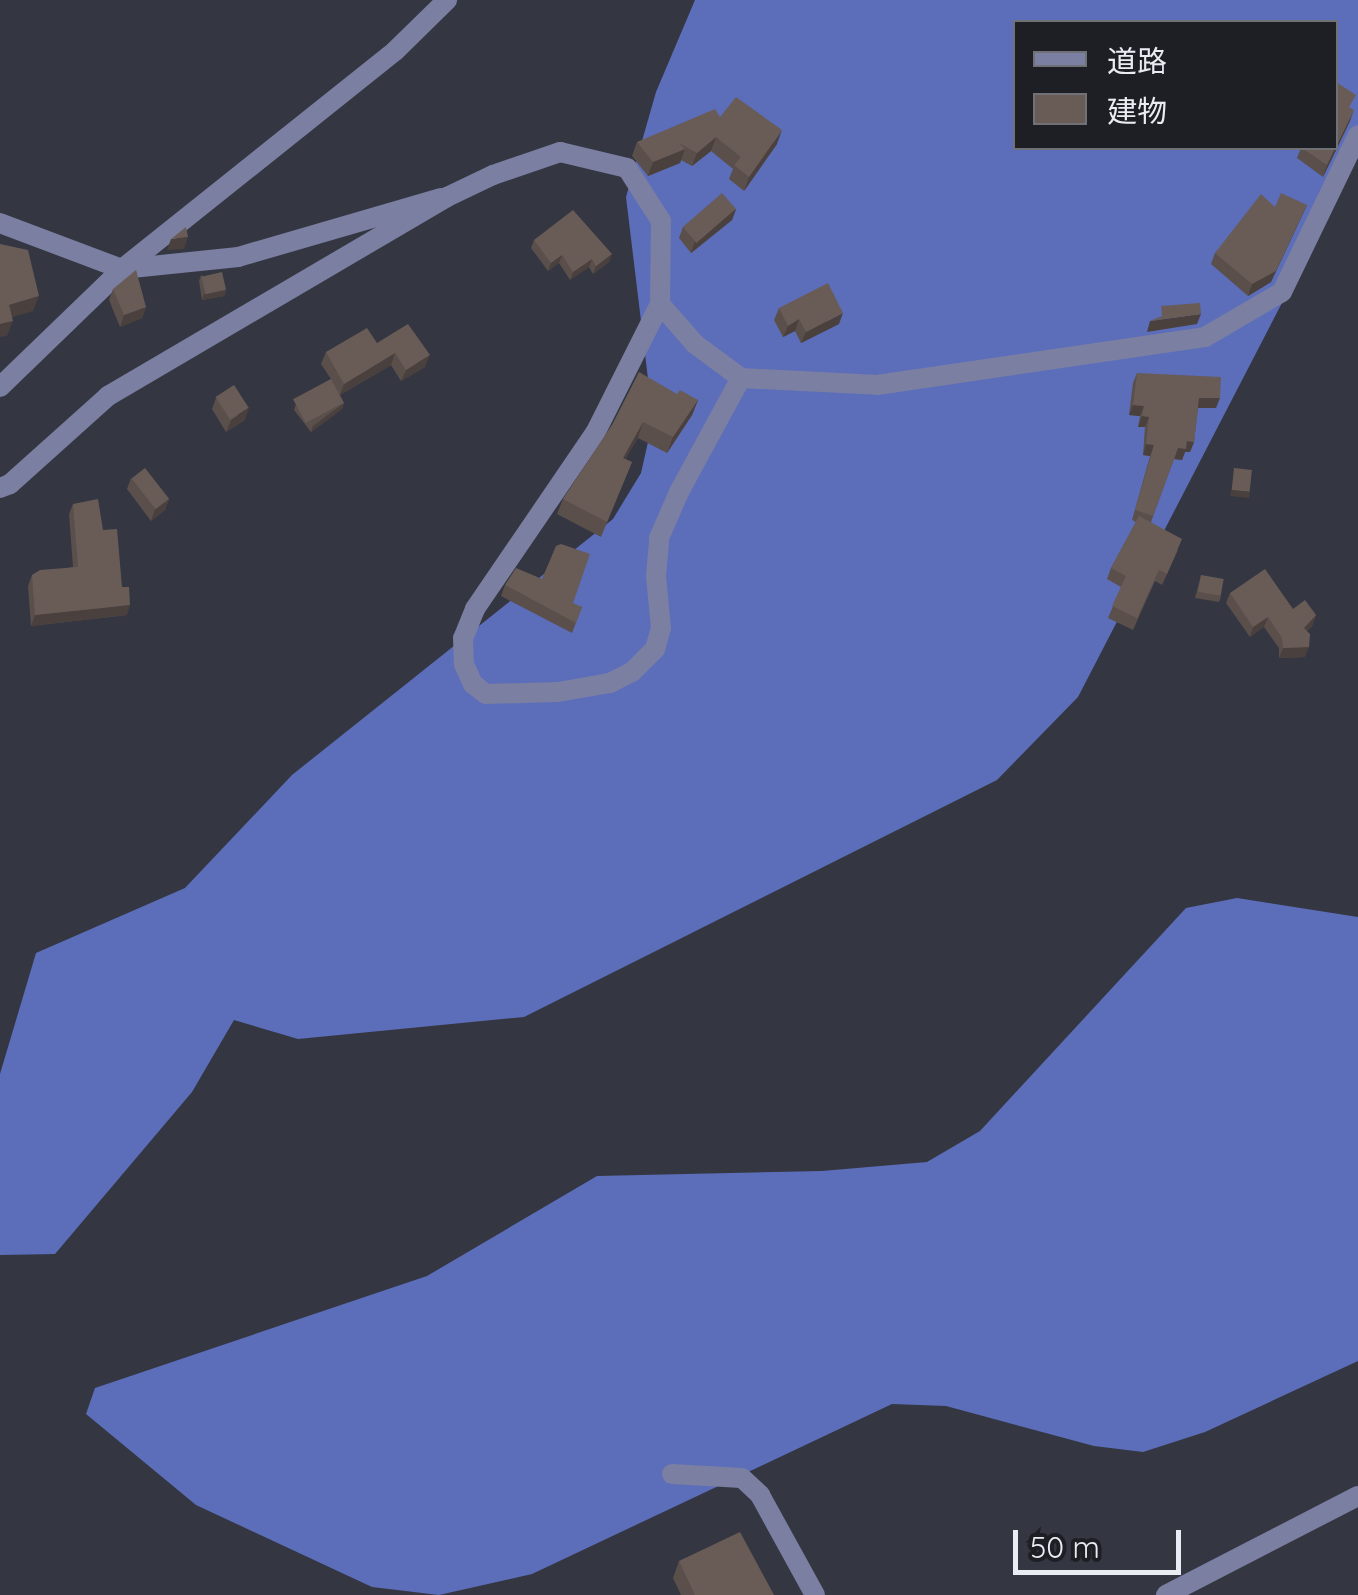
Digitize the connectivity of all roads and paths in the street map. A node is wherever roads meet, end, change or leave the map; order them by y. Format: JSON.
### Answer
{"nodes":[{"id":1,"x":448,"y":0,"type":"edge"},
{"id":2,"x":1358,"y":135,"type":"edge"},
{"id":3,"x":447,"y":197,"type":"junction"},
{"id":4,"x":0,"y":223,"type":"edge"},
{"id":5,"x":122,"y":268,"type":"junction"},
{"id":6,"x":660,"y":304,"type":"junction"},
{"id":7,"x":740,"y":378,"type":"junction"},
{"id":8,"x":0,"y":387,"type":"edge"},
{"id":9,"x":0,"y":488,"type":"edge"},
{"id":10,"x":672,"y":1474,"type":"dead end"},
{"id":11,"x":1358,"y":1496,"type":"edge"},
{"id":12,"x":815,"y":1595,"type":"edge"},
{"id":13,"x":1166,"y":1595,"type":"edge"}],
"edges":[{"from":1,"to":5,"type":"street"},
{"from":2,"to":7,"type":"street"},
{"from":3,"to":5,"type":"street"},
{"from":3,"to":6,"type":"street"},
{"from":3,"to":9,"type":"street"},
{"from":4,"to":5,"type":"street"},
{"from":5,"to":8,"type":"street"},
{"from":6,"to":7,"type":"street"},
{"from":6,"to":7,"type":"street"},
{"from":10,"to":12,"type":"street"},
{"from":11,"to":13,"type":"street"}]}
